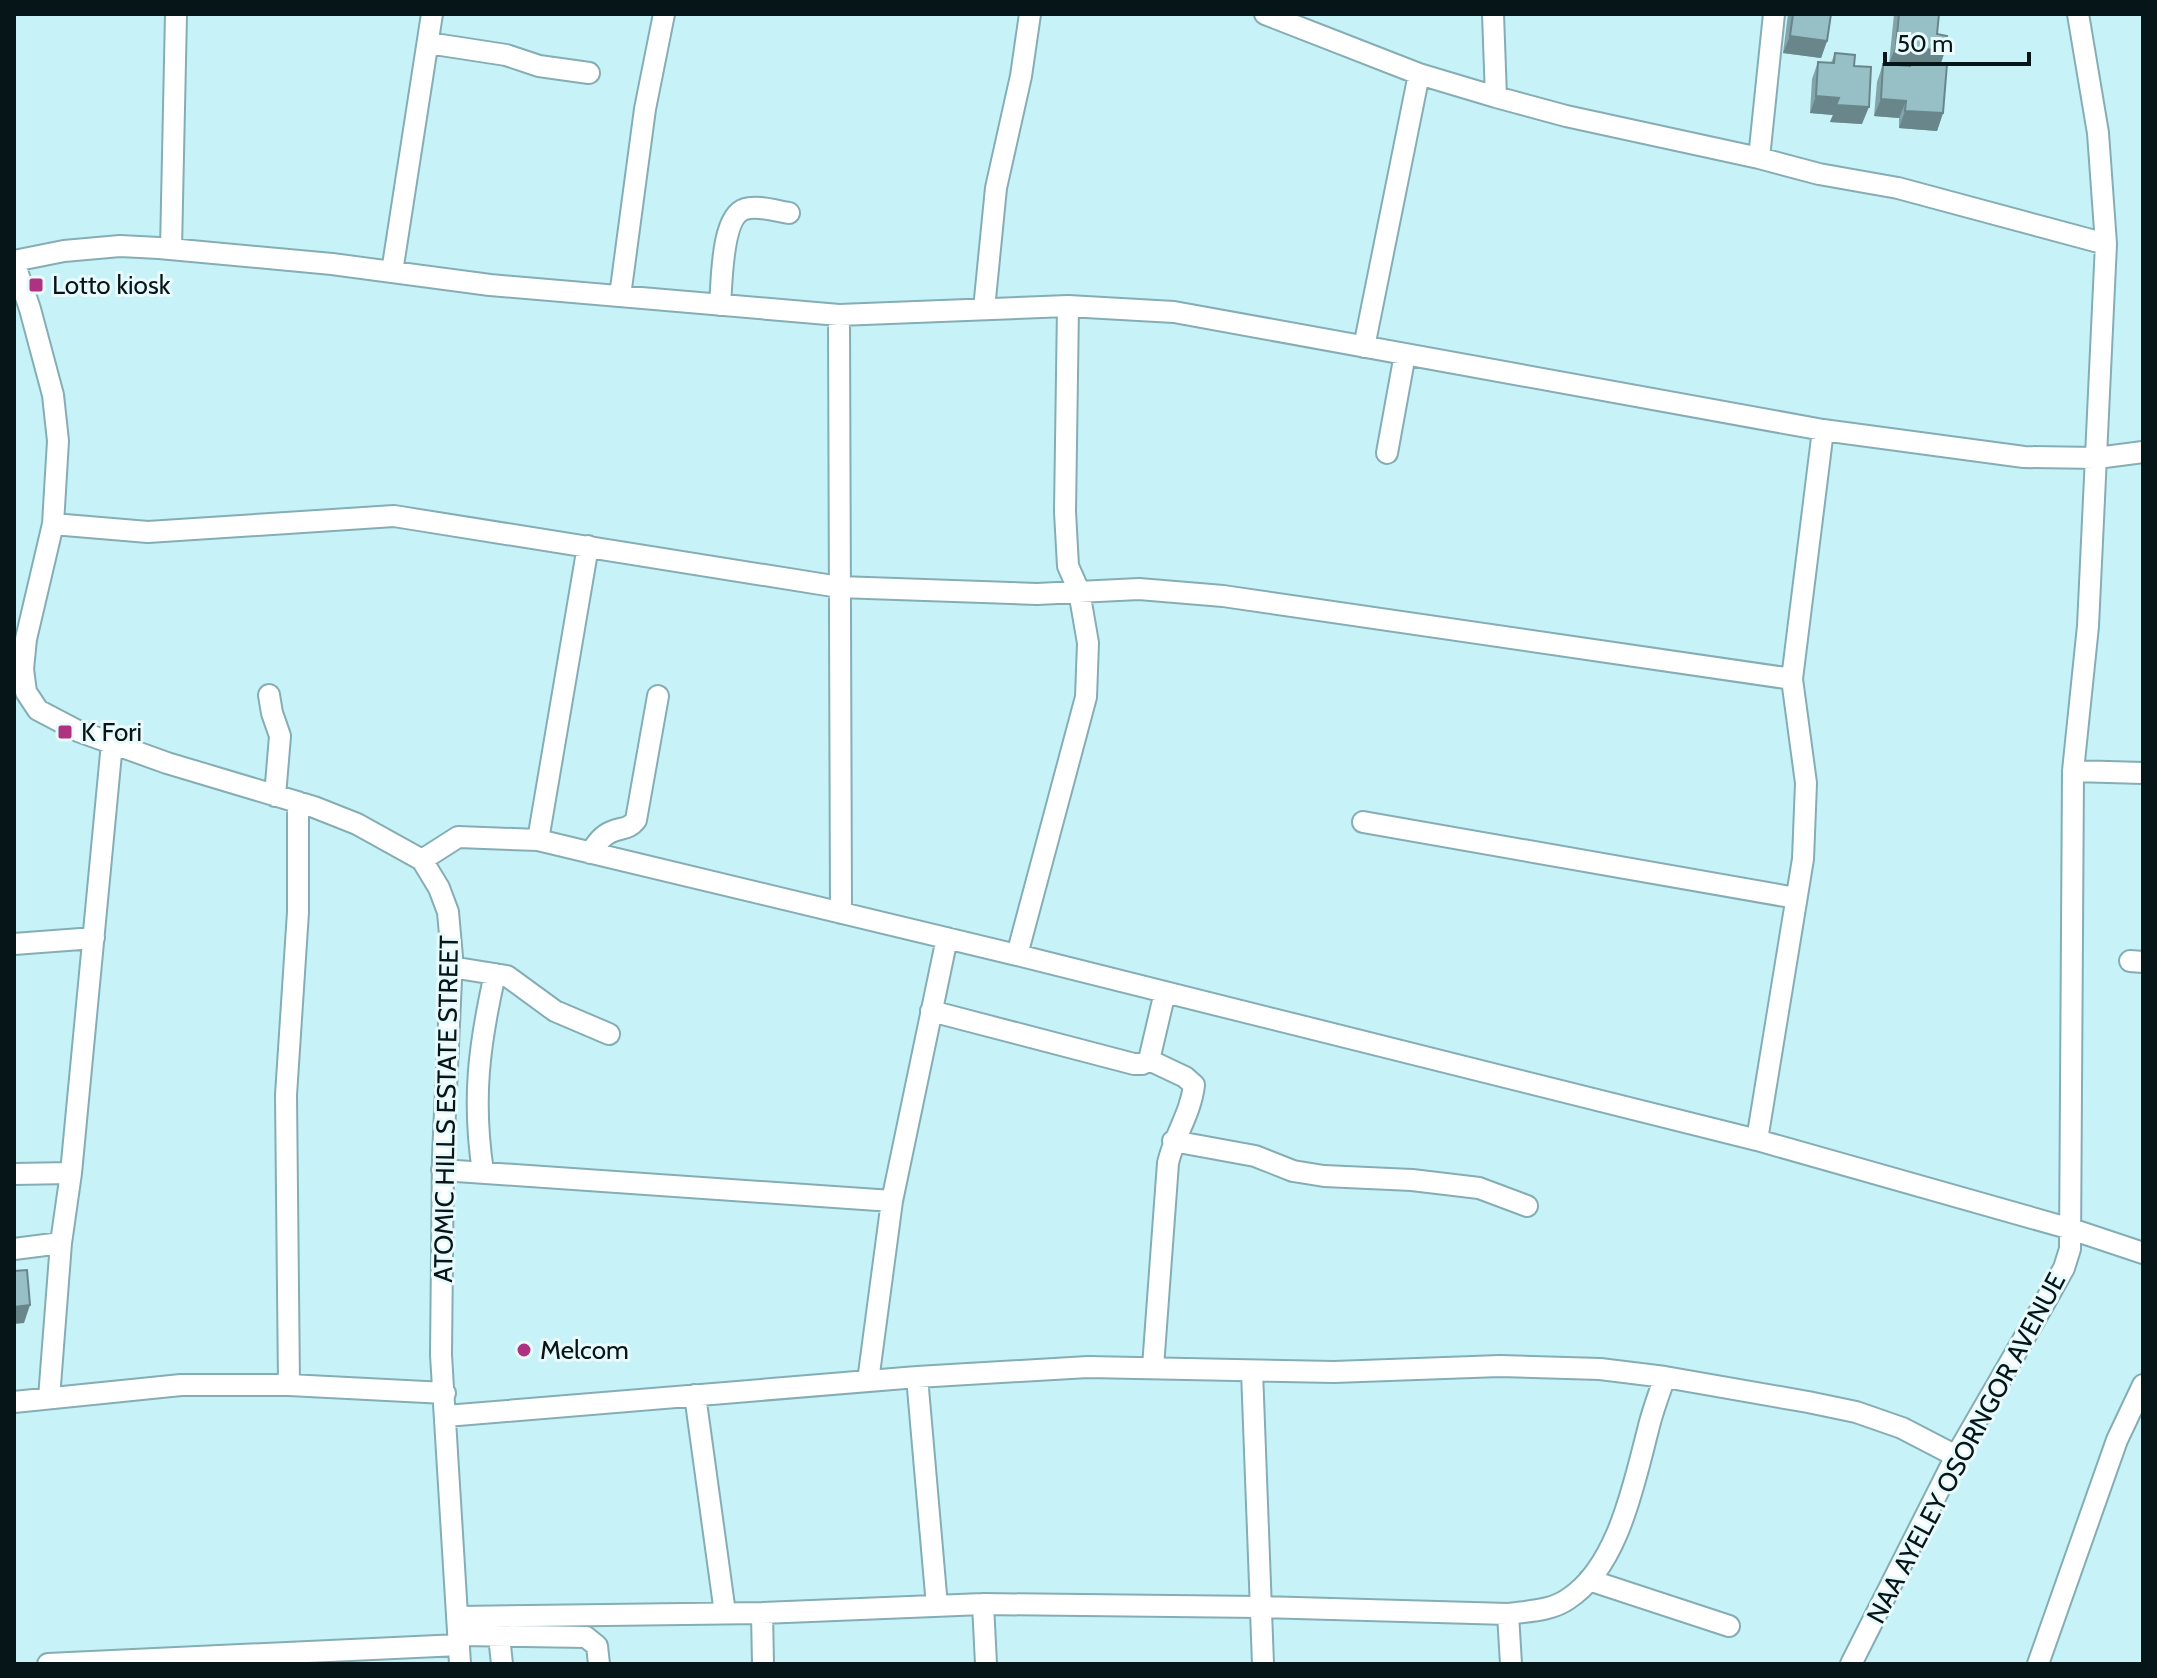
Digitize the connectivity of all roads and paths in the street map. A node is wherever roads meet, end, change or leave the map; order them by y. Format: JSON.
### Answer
{"nodes":[{"id":1,"x":176,"y":14,"type":"edge"},
{"id":2,"x":432,"y":14,"type":"edge"},
{"id":3,"x":664,"y":14,"type":"edge"},
{"id":4,"x":1030,"y":14,"type":"edge"},
{"id":5,"x":1265,"y":14,"type":"edge"},
{"id":6,"x":1493,"y":14,"type":"edge"},
{"id":7,"x":1774,"y":14,"type":"edge"},
{"id":8,"x":2078,"y":14,"type":"edge"},
{"id":9,"x":428,"y":43,"type":"junction"},
{"id":10,"x":589,"y":73,"type":"dead end"},
{"id":11,"x":1419,"y":74,"type":"junction"},
{"id":12,"x":1496,"y":97,"type":"junction"},
{"id":13,"x":1759,"y":158,"type":"junction"},
{"id":14,"x":789,"y":213,"type":"dead end"},
{"id":15,"x":2106,"y":244,"type":"junction"},
{"id":16,"x":171,"y":249,"type":"junction"},
{"id":17,"x":14,"y":262,"type":"edge"},
{"id":18,"x":392,"y":272,"type":"junction"},
{"id":19,"x":620,"y":296,"type":"junction"},
{"id":20,"x":720,"y":305,"type":"junction"},
{"id":21,"x":1068,"y":306,"type":"junction"},
{"id":22,"x":984,"y":309,"type":"junction"},
{"id":23,"x":839,"y":315,"type":"junction"},
{"id":24,"x":1364,"y":347,"type":"junction"},
{"id":25,"x":1405,"y":354,"type":"junction"},
{"id":26,"x":1823,"y":430,"type":"junction"},
{"id":27,"x":2143,"y":452,"type":"edge"},
{"id":28,"x":1387,"y":453,"type":"dead end"},
{"id":29,"x":2097,"y":458,"type":"junction"},
{"id":30,"x":53,"y":524,"type":"junction"},
{"id":31,"x":588,"y":546,"type":"junction"},
{"id":32,"x":839,"y":587,"type":"junction"},
{"id":33,"x":1079,"y":591,"type":"junction"},
{"id":34,"x":18,"y":667,"type":"edge"},
{"id":35,"x":1792,"y":679,"type":"junction"},
{"id":36,"x":269,"y":695,"type":"dead end"},
{"id":37,"x":658,"y":696,"type":"dead end"},
{"id":38,"x":112,"y":743,"type":"junction"},
{"id":39,"x":2073,"y":771,"type":"junction"},
{"id":40,"x":2143,"y":773,"type":"edge"},
{"id":41,"x":275,"y":796,"type":"junction"},
{"id":42,"x":298,"y":802,"type":"junction"},
{"id":43,"x":1363,"y":822,"type":"dead end"},
{"id":44,"x":538,"y":840,"type":"junction"},
{"id":45,"x":590,"y":853,"type":"junction"},
{"id":46,"x":422,"y":860,"type":"junction"},
{"id":47,"x":1796,"y":898,"type":"junction"},
{"id":48,"x":841,"y":913,"type":"junction"},
{"id":49,"x":94,"y":938,"type":"junction"},
{"id":50,"x":947,"y":938,"type":"junction"},
{"id":51,"x":14,"y":944,"type":"edge"},
{"id":52,"x":1017,"y":955,"type":"junction"},
{"id":53,"x":451,"y":967,"type":"junction"},
{"id":54,"x":495,"y":974,"type":"junction"},
{"id":55,"x":1165,"y":992,"type":"junction"},
{"id":56,"x":931,"y":1011,"type":"junction"},
{"id":57,"x":609,"y":1034,"type":"dead end"},
{"id":58,"x":1149,"y":1060,"type":"junction"},
{"id":59,"x":1757,"y":1140,"type":"junction"},
{"id":60,"x":1173,"y":1141,"type":"junction"},
{"id":61,"x":442,"y":1170,"type":"junction"},
{"id":62,"x":483,"y":1172,"type":"junction"},
{"id":63,"x":71,"y":1173,"type":"junction"},
{"id":64,"x":14,"y":1174,"type":"edge"},
{"id":65,"x":892,"y":1201,"type":"junction"},
{"id":66,"x":1527,"y":1206,"type":"dead end"},
{"id":67,"x":2071,"y":1229,"type":"junction"},
{"id":68,"x":61,"y":1243,"type":"junction"},
{"id":69,"x":14,"y":1249,"type":"edge"},
{"id":70,"x":2143,"y":1253,"type":"edge"},
{"id":71,"x":1153,"y":1367,"type":"junction"},
{"id":72,"x":1252,"y":1371,"type":"junction"},
{"id":73,"x":917,"y":1377,"type":"junction"},
{"id":74,"x":1665,"y":1377,"type":"junction"},
{"id":75,"x":868,"y":1381,"type":"junction"},
{"id":76,"x":289,"y":1385,"type":"junction"},
{"id":77,"x":2143,"y":1385,"type":"edge"},
{"id":78,"x":445,"y":1393,"type":"junction"},
{"id":79,"x":695,"y":1395,"type":"junction"},
{"id":80,"x":49,"y":1398,"type":"junction"},
{"id":81,"x":14,"y":1402,"type":"edge"},
{"id":82,"x":446,"y":1416,"type":"junction"},
{"id":83,"x":2135,"y":1420,"type":"edge"},
{"id":84,"x":1956,"y":1456,"type":"junction"},
{"id":85,"x":1589,"y":1580,"type":"junction"},
{"id":86,"x":983,"y":1604,"type":"junction"},
{"id":87,"x":937,"y":1606,"type":"junction"},
{"id":88,"x":1260,"y":1607,"type":"junction"},
{"id":89,"x":725,"y":1613,"type":"junction"},
{"id":90,"x":762,"y":1613,"type":"junction"},
{"id":91,"x":1508,"y":1614,"type":"junction"},
{"id":92,"x":1729,"y":1626,"type":"dead end"},
{"id":93,"x":499,"y":1636,"type":"junction"},
{"id":94,"x":459,"y":1640,"type":"edge"},
{"id":95,"x":48,"y":1664,"type":"edge"},
{"id":96,"x":502,"y":1664,"type":"edge"},
{"id":97,"x":599,"y":1664,"type":"edge"},
{"id":98,"x":763,"y":1664,"type":"edge"},
{"id":99,"x":986,"y":1664,"type":"edge"},
{"id":100,"x":1263,"y":1664,"type":"edge"},
{"id":101,"x":1511,"y":1664,"type":"edge"},
{"id":102,"x":1851,"y":1664,"type":"edge"},
{"id":103,"x":2038,"y":1664,"type":"edge"}],
"edges":[{"from":1,"to":16,"type":"street"},
{"from":2,"to":9,"type":"street"},
{"from":3,"to":19,"type":"street"},
{"from":4,"to":22,"type":"street"},
{"from":5,"to":11,"type":"street"},
{"from":6,"to":12,"type":"street"},
{"from":7,"to":13,"type":"street"},
{"from":8,"to":15,"type":"street","name":"NAA AYELEY OSORNGOR AVENUE"},
{"from":9,"to":10,"type":"street"},
{"from":9,"to":18,"type":"street"},
{"from":11,"to":12,"type":"street"},
{"from":11,"to":24,"type":"street"},
{"from":12,"to":13,"type":"street"},
{"from":13,"to":15,"type":"street"},
{"from":14,"to":20,"type":"street"},
{"from":15,"to":29,"type":"street","name":"NAA AYELEY OSORNGOR AVENUE"},
{"from":16,"to":17,"type":"street"},
{"from":16,"to":18,"type":"street"},
{"from":17,"to":30,"type":"street"},
{"from":18,"to":19,"type":"street"},
{"from":19,"to":20,"type":"street"},
{"from":20,"to":23,"type":"street"},
{"from":21,"to":22,"type":"street"},
{"from":21,"to":24,"type":"street"},
{"from":21,"to":33,"type":"street"},
{"from":22,"to":23,"type":"street"},
{"from":23,"to":32,"type":"street"},
{"from":24,"to":25,"type":"street"},
{"from":25,"to":26,"type":"street"},
{"from":25,"to":28,"type":"street"},
{"from":26,"to":29,"type":"street"},
{"from":26,"to":35,"type":"street"},
{"from":27,"to":29,"type":"street"},
{"from":29,"to":39,"type":"street","name":"NAA AYELEY OSORNGOR AVENUE"},
{"from":30,"to":31,"type":"street"},
{"from":30,"to":34,"type":"street"},
{"from":31,"to":32,"type":"street"},
{"from":31,"to":44,"type":"street"},
{"from":32,"to":33,"type":"street"},
{"from":32,"to":48,"type":"street"},
{"from":33,"to":35,"type":"street"},
{"from":33,"to":52,"type":"street"},
{"from":34,"to":38,"type":"street"},
{"from":35,"to":47,"type":"street"},
{"from":36,"to":41,"type":"street"},
{"from":37,"to":45,"type":"street"},
{"from":38,"to":41,"type":"street"},
{"from":38,"to":49,"type":"street"},
{"from":39,"to":40,"type":"street"},
{"from":39,"to":67,"type":"street","name":"NAA AYELEY OSORNGOR AVENUE"},
{"from":41,"to":42,"type":"street"},
{"from":42,"to":46,"type":"street"},
{"from":42,"to":76,"type":"street"},
{"from":43,"to":47,"type":"street"},
{"from":44,"to":45,"type":"street"},
{"from":44,"to":46,"type":"street"},
{"from":45,"to":48,"type":"street"},
{"from":46,"to":53,"type":"street","name":"ATOMIC HILLS ESTATE STREET"},
{"from":47,"to":59,"type":"street"},
{"from":48,"to":50,"type":"street"},
{"from":49,"to":51,"type":"street"},
{"from":49,"to":63,"type":"street"},
{"from":50,"to":52,"type":"street"},
{"from":50,"to":56,"type":"street"},
{"from":52,"to":55,"type":"street"},
{"from":53,"to":54,"type":"street"},
{"from":53,"to":61,"type":"street","name":"ATOMIC HILLS ESTATE STREET"},
{"from":54,"to":57,"type":"street"},
{"from":54,"to":62,"type":"street"},
{"from":55,"to":58,"type":"street"},
{"from":55,"to":59,"type":"street"},
{"from":56,"to":58,"type":"street"},
{"from":56,"to":65,"type":"street"},
{"from":58,"to":60,"type":"street"},
{"from":59,"to":67,"type":"street"},
{"from":60,"to":66,"type":"street"},
{"from":60,"to":71,"type":"street"},
{"from":61,"to":62,"type":"street"},
{"from":61,"to":78,"type":"street","name":"ATOMIC HILLS ESTATE STREET"},
{"from":62,"to":65,"type":"street"},
{"from":63,"to":64,"type":"street"},
{"from":63,"to":68,"type":"street"},
{"from":65,"to":75,"type":"street"},
{"from":67,"to":70,"type":"street"},
{"from":67,"to":84,"type":"street","name":"NAA AYELEY OSORNGOR AVENUE"},
{"from":68,"to":69,"type":"street"},
{"from":68,"to":80,"type":"street"},
{"from":71,"to":72,"type":"street"},
{"from":71,"to":73,"type":"street"},
{"from":72,"to":74,"type":"street"},
{"from":72,"to":88,"type":"street"},
{"from":73,"to":75,"type":"street"},
{"from":73,"to":87,"type":"street"},
{"from":74,"to":84,"type":"street"},
{"from":74,"to":85,"type":"street"},
{"from":75,"to":79,"type":"street"},
{"from":76,"to":78,"type":"street"},
{"from":76,"to":80,"type":"street"},
{"from":77,"to":83,"type":"street"},
{"from":78,"to":82,"type":"street","name":"ATOMIC HILLS ESTATE STREET"},
{"from":79,"to":82,"type":"street"},
{"from":79,"to":89,"type":"street"},
{"from":80,"to":81,"type":"street"},
{"from":82,"to":94,"type":"street","name":"ATOMIC HILLS ESTATE STREET"},
{"from":83,"to":103,"type":"street"},
{"from":84,"to":102,"type":"street","name":"NAA AYELEY OSORNGOR AVENUE"},
{"from":85,"to":91,"type":"street"},
{"from":85,"to":92,"type":"street"},
{"from":86,"to":87,"type":"street"},
{"from":86,"to":88,"type":"street"},
{"from":86,"to":99,"type":"street"},
{"from":87,"to":90,"type":"street"},
{"from":88,"to":91,"type":"street"},
{"from":88,"to":100,"type":"street"},
{"from":89,"to":90,"type":"street"},
{"from":89,"to":94,"type":"street"},
{"from":90,"to":98,"type":"street"},
{"from":91,"to":101,"type":"street"},
{"from":93,"to":94,"type":"street"},
{"from":93,"to":96,"type":"street"},
{"from":93,"to":97,"type":"street"},
{"from":94,"to":95,"type":"street"}]}
